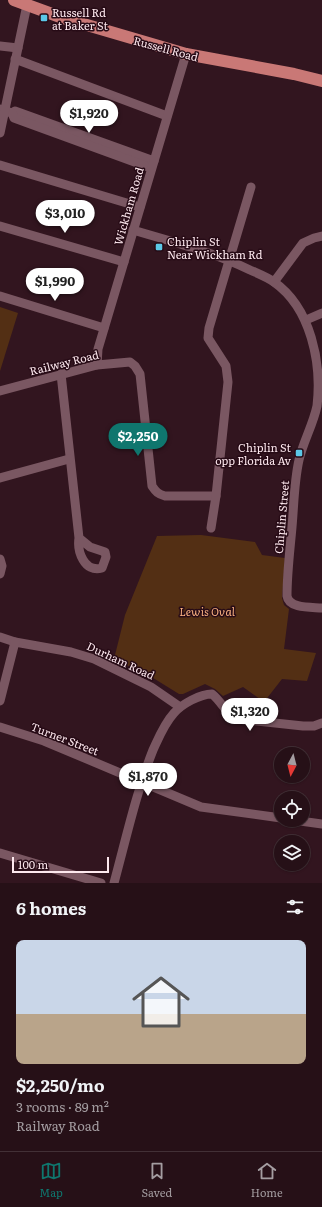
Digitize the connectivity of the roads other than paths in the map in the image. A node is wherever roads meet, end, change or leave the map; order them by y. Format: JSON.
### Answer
{"nodes":[{"id":1,"x":14,"y":0,"type":"edge"},
{"id":2,"x":27,"y":5,"type":"junction"},
{"id":3,"x":0,"y":46,"type":"edge"},
{"id":4,"x":18,"y":48,"type":"junction"},
{"id":5,"x":186,"y":54,"type":"junction"},
{"id":6,"x":15,"y":59,"type":"junction"},
{"id":7,"x":322,"y":81,"type":"edge"},
{"id":8,"x":6,"y":111,"type":"edge"},
{"id":9,"x":167,"y":116,"type":"junction"},
{"id":10,"x":0,"y":133,"type":"edge"},
{"id":11,"x":153,"y":165,"type":"junction"},
{"id":12,"x":0,"y":166,"type":"edge"},
{"id":13,"x":250,"y":187,"type":"dead end"},
{"id":14,"x":140,"y":207,"type":"junction"},
{"id":15,"x":0,"y":226,"type":"edge"},
{"id":16,"x":133,"y":230,"type":"junction"},
{"id":17,"x":322,"y":236,"type":"edge"},
{"id":18,"x":229,"y":259,"type":"junction"},
{"id":19,"x":124,"y":262,"type":"junction"},
{"id":20,"x":274,"y":282,"type":"junction"},
{"id":21,"x":0,"y":296,"type":"edge"},
{"id":22,"x":322,"y":313,"type":"edge"},
{"id":23,"x":306,"y":320,"type":"junction"},
{"id":24,"x":104,"y":328,"type":"junction"},
{"id":25,"x":97,"y":365,"type":"junction"},
{"id":26,"x":61,"y":374,"type":"junction"},
{"id":27,"x":0,"y":391,"type":"edge"},
{"id":28,"x":69,"y":458,"type":"junction"},
{"id":29,"x":0,"y":478,"type":"edge"},
{"id":30,"x":216,"y":496,"type":"junction"},
{"id":31,"x":211,"y":528,"type":"dead end"},
{"id":32,"x":79,"y":538,"type":"dead end"},
{"id":33,"x":0,"y":559,"type":"edge"},
{"id":34,"x":0,"y":574,"type":"edge"},
{"id":35,"x":322,"y":608,"type":"edge"},
{"id":36,"x":0,"y":637,"type":"edge"},
{"id":37,"x":15,"y":642,"type":"junction"},
{"id":38,"x":0,"y":701,"type":"edge"},
{"id":39,"x":180,"y":707,"type":"junction"},
{"id":40,"x":322,"y":723,"type":"edge"},
{"id":41,"x":0,"y":727,"type":"edge"},
{"id":42,"x":141,"y":782,"type":"junction"},
{"id":43,"x":274,"y":817,"type":"edge"},
{"id":44,"x":310,"y":822,"type":"edge"},
{"id":45,"x":322,"y":824,"type":"edge"},
{"id":46,"x":0,"y":853,"type":"edge"},
{"id":47,"x":101,"y":883,"type":"edge"},
{"id":48,"x":114,"y":883,"type":"edge"}],
"edges":[{"from":1,"to":2,"type":"main road","name":"Russell Road"},
{"from":2,"to":4,"type":"street"},
{"from":2,"to":5,"type":"main road","name":"Russell Road"},
{"from":3,"to":4,"type":"street"},
{"from":4,"to":6,"type":"street"},
{"from":5,"to":7,"type":"main road","name":"Russell Road"},
{"from":5,"to":9,"type":"street","name":"Wickham Road"},
{"from":6,"to":8,"type":"street"},
{"from":6,"to":9,"type":"street"},
{"from":8,"to":10,"type":"street"},
{"from":8,"to":11,"type":"street"},
{"from":9,"to":11,"type":"street","name":"Wickham Road"},
{"from":11,"to":14,"type":"street","name":"Wickham Road"},
{"from":12,"to":14,"type":"street"},
{"from":13,"to":18,"type":"street"},
{"from":14,"to":16,"type":"street","name":"Wickham Road"},
{"from":15,"to":19,"type":"street"},
{"from":16,"to":18,"type":"street","name":"Chiplin Street"},
{"from":16,"to":19,"type":"street","name":"Wickham Road"},
{"from":17,"to":20,"type":"street"},
{"from":18,"to":20,"type":"street","name":"Chiplin Street"},
{"from":18,"to":30,"type":"street"},
{"from":19,"to":24,"type":"street","name":"Wickham Road"},
{"from":20,"to":23,"type":"street","name":"Chiplin Street"},
{"from":21,"to":24,"type":"street"},
{"from":22,"to":23,"type":"street"},
{"from":23,"to":35,"type":"street","name":"Chiplin Street"},
{"from":24,"to":25,"type":"street","name":"Wickham Road"},
{"from":25,"to":26,"type":"street","name":"Railway Road"},
{"from":25,"to":30,"type":"street","name":"Railway Road"},
{"from":26,"to":27,"type":"street","name":"Railway Road"},
{"from":26,"to":28,"type":"street"},
{"from":28,"to":29,"type":"street"},
{"from":28,"to":32,"type":"street"},
{"from":30,"to":31,"type":"street"},
{"from":33,"to":34,"type":"street"},
{"from":36,"to":37,"type":"street","name":"Durham Road"},
{"from":37,"to":38,"type":"street"},
{"from":37,"to":39,"type":"street","name":"Durham Road"},
{"from":39,"to":40,"type":"street"},
{"from":39,"to":42,"type":"street"},
{"from":41,"to":42,"type":"street","name":"Turner Street"},
{"from":42,"to":43,"type":"street","name":"Turner Street"},
{"from":42,"to":48,"type":"street"},
{"from":44,"to":45,"type":"street"},
{"from":46,"to":47,"type":"street"}]}
